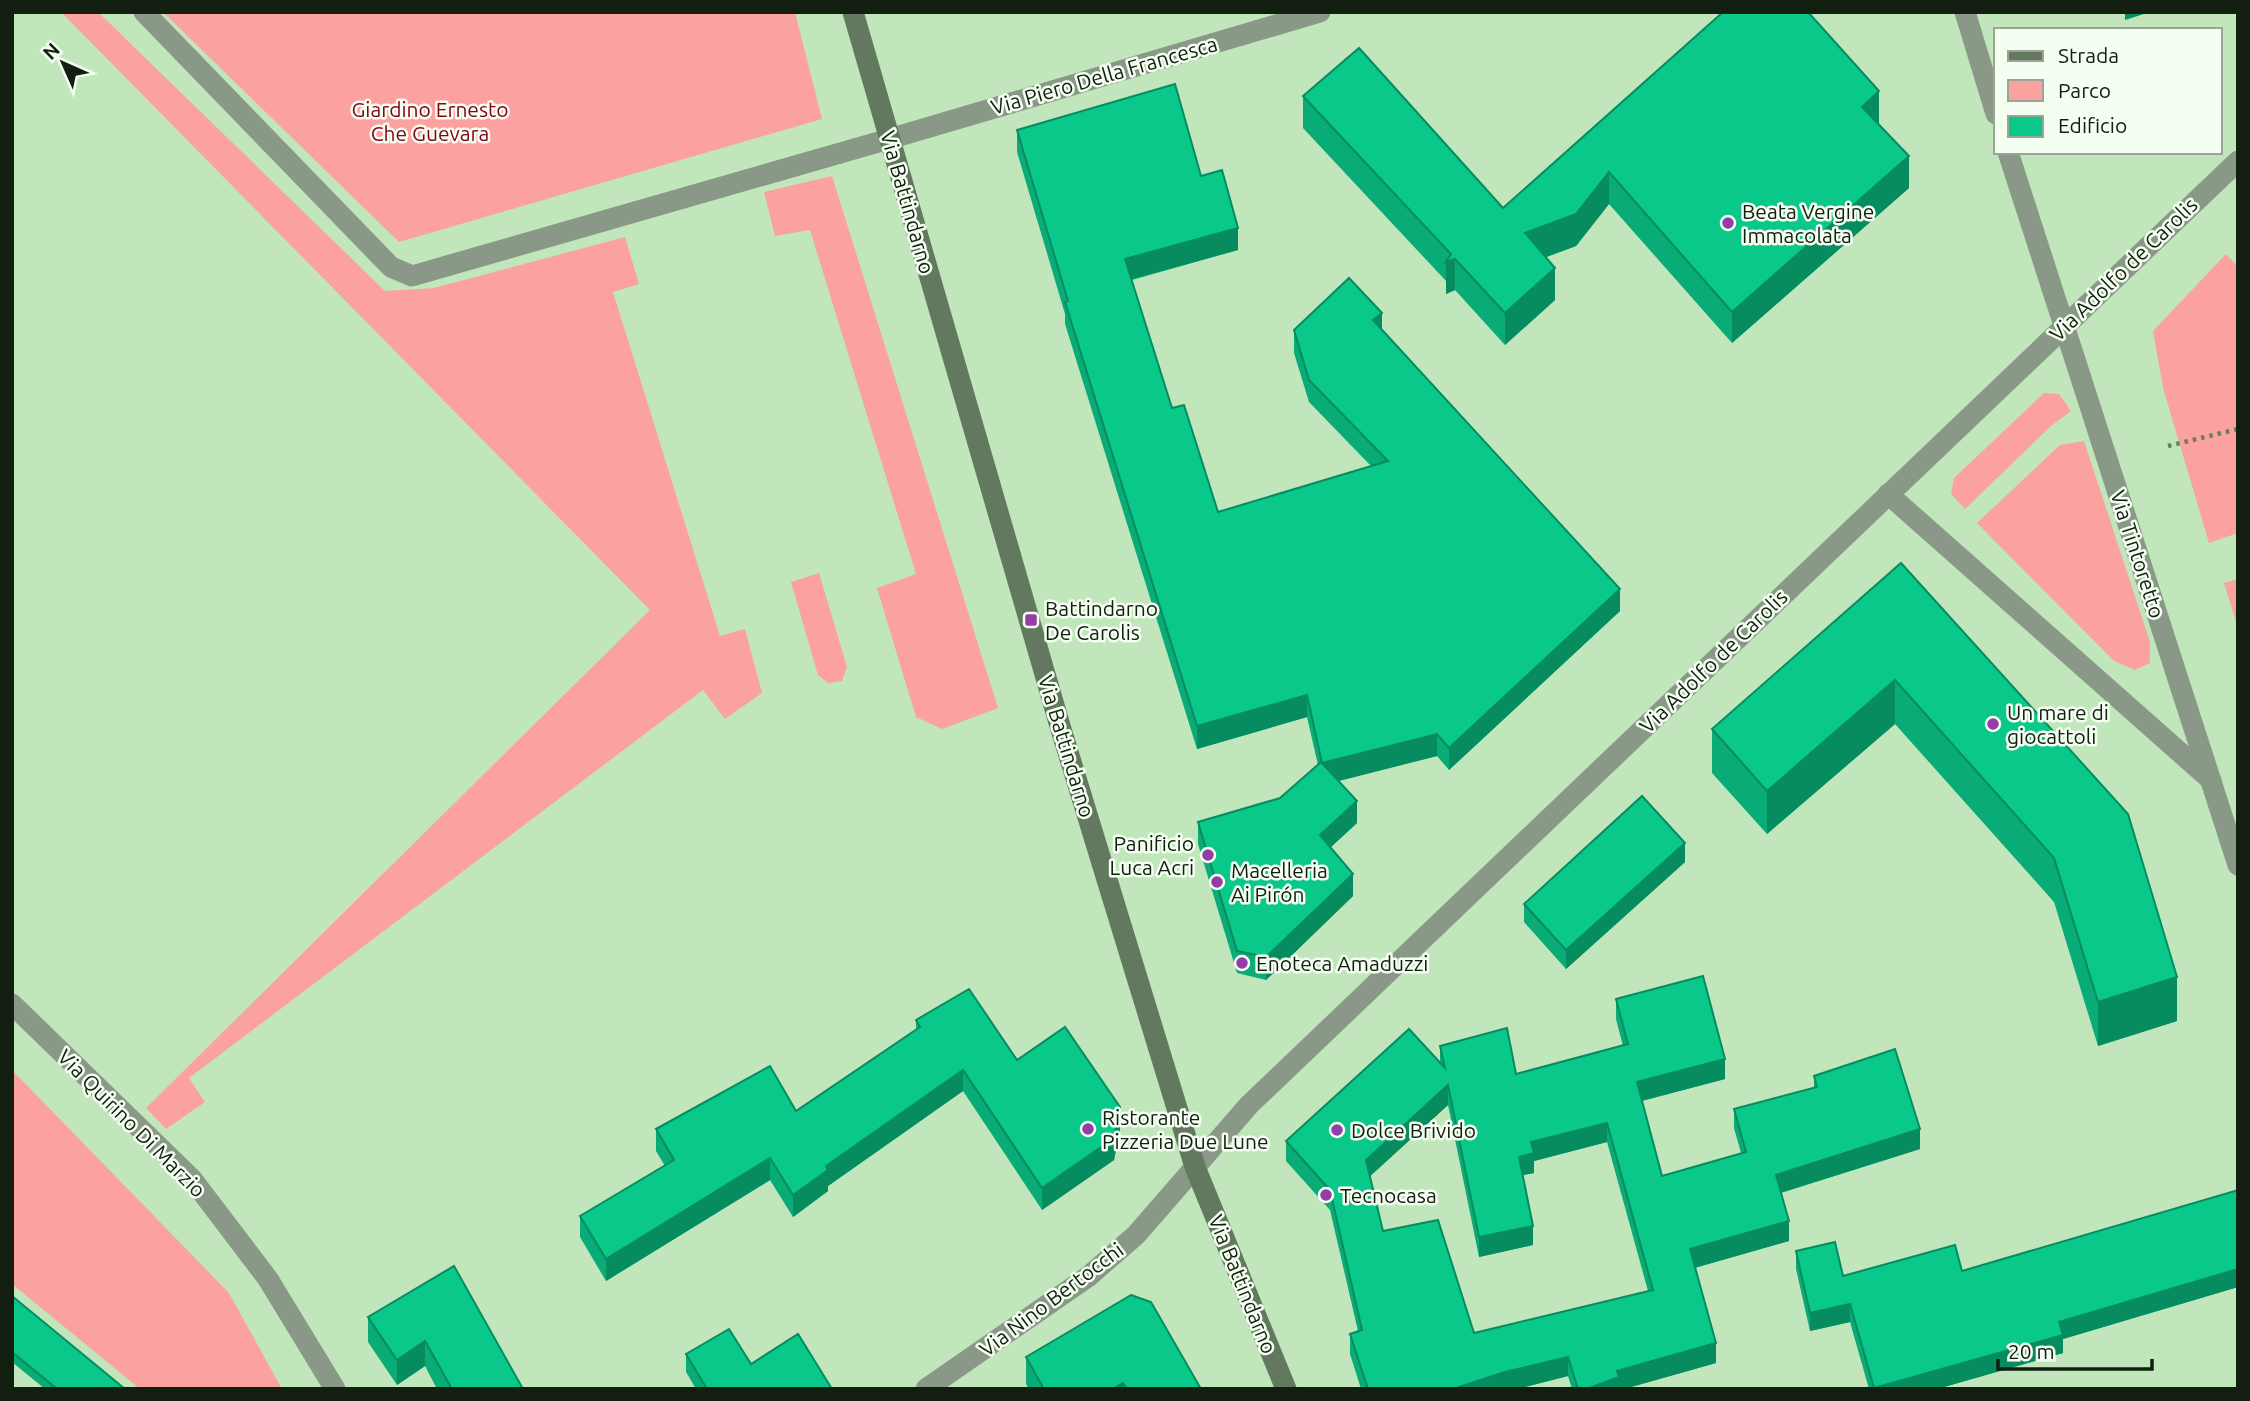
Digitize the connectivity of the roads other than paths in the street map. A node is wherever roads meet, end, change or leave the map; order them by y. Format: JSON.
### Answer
{"nodes":[{"id":1,"x":144,"y":12,"type":"edge"},
{"id":2,"x":853,"y":12,"type":"edge"},
{"id":3,"x":1320,"y":12,"type":"edge"},
{"id":4,"x":1965,"y":12,"type":"edge"},
{"id":5,"x":1994,"y":107,"type":"edge"},
{"id":6,"x":889,"y":139,"type":"junction"},
{"id":7,"x":2009,"y":154,"type":"edge"},
{"id":8,"x":2238,"y":161,"type":"edge"},
{"id":9,"x":2063,"y":326,"type":"junction"},
{"id":10,"x":1888,"y":494,"type":"junction"},
{"id":11,"x":2212,"y":782,"type":"junction"},
{"id":12,"x":2238,"y":864,"type":"edge"},
{"id":13,"x":12,"y":1004,"type":"edge"},
{"id":14,"x":1195,"y":1167,"type":"junction"},
{"id":15,"x":335,"y":1389,"type":"edge"},
{"id":16,"x":926,"y":1389,"type":"edge"},
{"id":17,"x":1286,"y":1389,"type":"edge"}],
"edges":[{"from":1,"to":6,"type":"street","name":"Via Piero Della Francesca"},
{"from":2,"to":6,"type":"street","name":"Via Battindarno"},
{"from":3,"to":6,"type":"street","name":"Via Piero Della Francesca"},
{"from":4,"to":5,"type":"street"},
{"from":6,"to":14,"type":"street","name":"Via Battindarno"},
{"from":7,"to":9,"type":"street","name":"Via Tintoretto"},
{"from":8,"to":9,"type":"street","name":"Via Adolfo de Carolis"},
{"from":9,"to":10,"type":"street","name":"Via Adolfo de Carolis"},
{"from":9,"to":11,"type":"street","name":"Via Tintoretto"},
{"from":10,"to":11,"type":"street"},
{"from":10,"to":14,"type":"street","name":"Via Adolfo de Carolis"},
{"from":11,"to":12,"type":"street","name":"Via Tintoretto"},
{"from":13,"to":15,"type":"street","name":"Via Quirino Di Marzio"},
{"from":14,"to":16,"type":"street","name":"Via Nino Bertocchi"},
{"from":14,"to":17,"type":"street","name":"Via Battindarno"}]}
